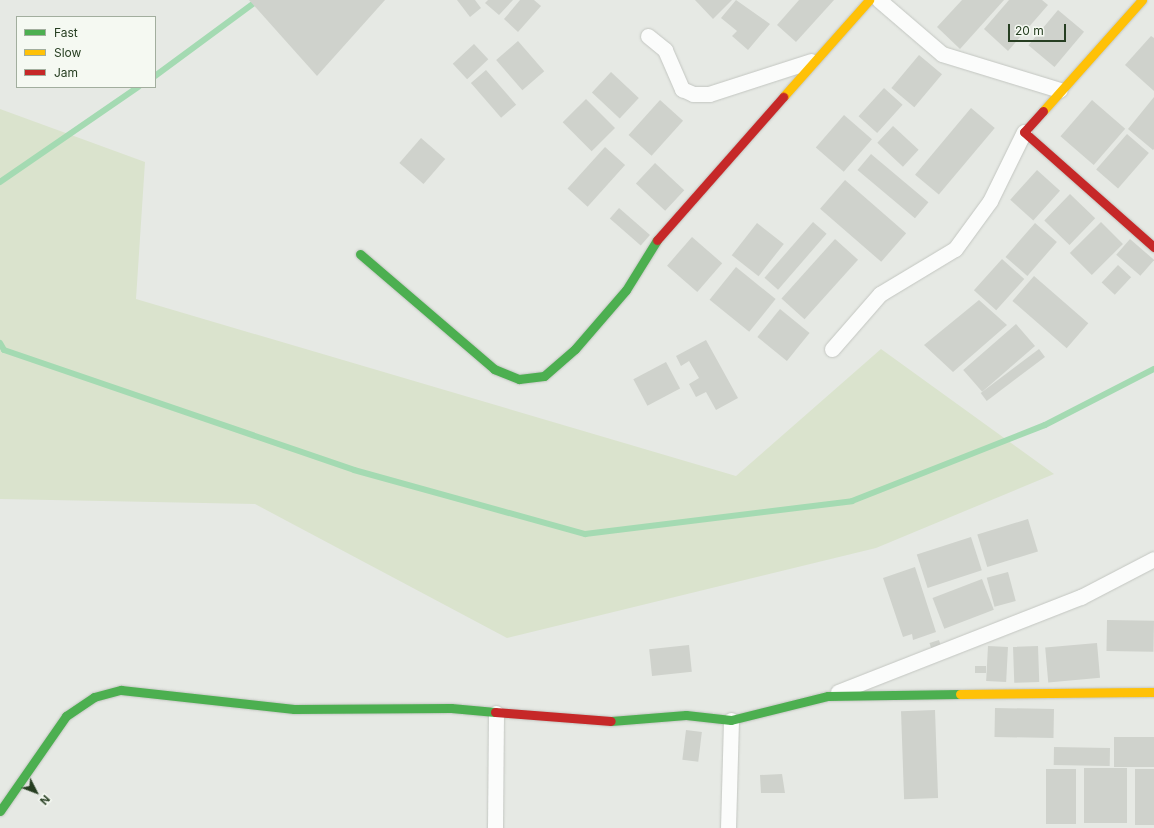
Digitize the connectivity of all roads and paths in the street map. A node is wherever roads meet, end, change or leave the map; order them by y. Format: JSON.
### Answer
{"nodes":[{"id":1,"x":870,"y":0,"type":"edge"},
{"id":2,"x":1142,"y":0,"type":"edge"},
{"id":3,"x":648,"y":36,"type":"dead end"},
{"id":4,"x":811,"y":61,"type":"junction"},
{"id":5,"x":1060,"y":90,"type":"junction"},
{"id":6,"x":1024,"y":132,"type":"junction"},
{"id":7,"x":1154,"y":247,"type":"edge"},
{"id":8,"x":360,"y":254,"type":"dead end"},
{"id":9,"x":832,"y":349,"type":"dead end"},
{"id":10,"x":1154,"y":559,"type":"edge"},
{"id":11,"x":1154,"y":692,"type":"edge"},
{"id":12,"x":828,"y":696,"type":"junction"},
{"id":13,"x":496,"y":713,"type":"junction"},
{"id":14,"x":731,"y":720,"type":"junction"},
{"id":15,"x":0,"y":811,"type":"edge"},
{"id":16,"x":495,"y":828,"type":"edge"},
{"id":17,"x":728,"y":828,"type":"edge"}],
"edges":[{"from":1,"to":4,"type":"street"},
{"from":1,"to":5,"type":"street"},
{"from":2,"to":5,"type":"street"},
{"from":3,"to":4,"type":"street"},
{"from":4,"to":8,"type":"street"},
{"from":5,"to":6,"type":"street"},
{"from":6,"to":7,"type":"street"},
{"from":6,"to":9,"type":"street"},
{"from":10,"to":12,"type":"street"},
{"from":11,"to":12,"type":"street"},
{"from":12,"to":14,"type":"street"},
{"from":13,"to":14,"type":"street"},
{"from":13,"to":15,"type":"street"},
{"from":13,"to":16,"type":"street"},
{"from":14,"to":17,"type":"street"}]}
